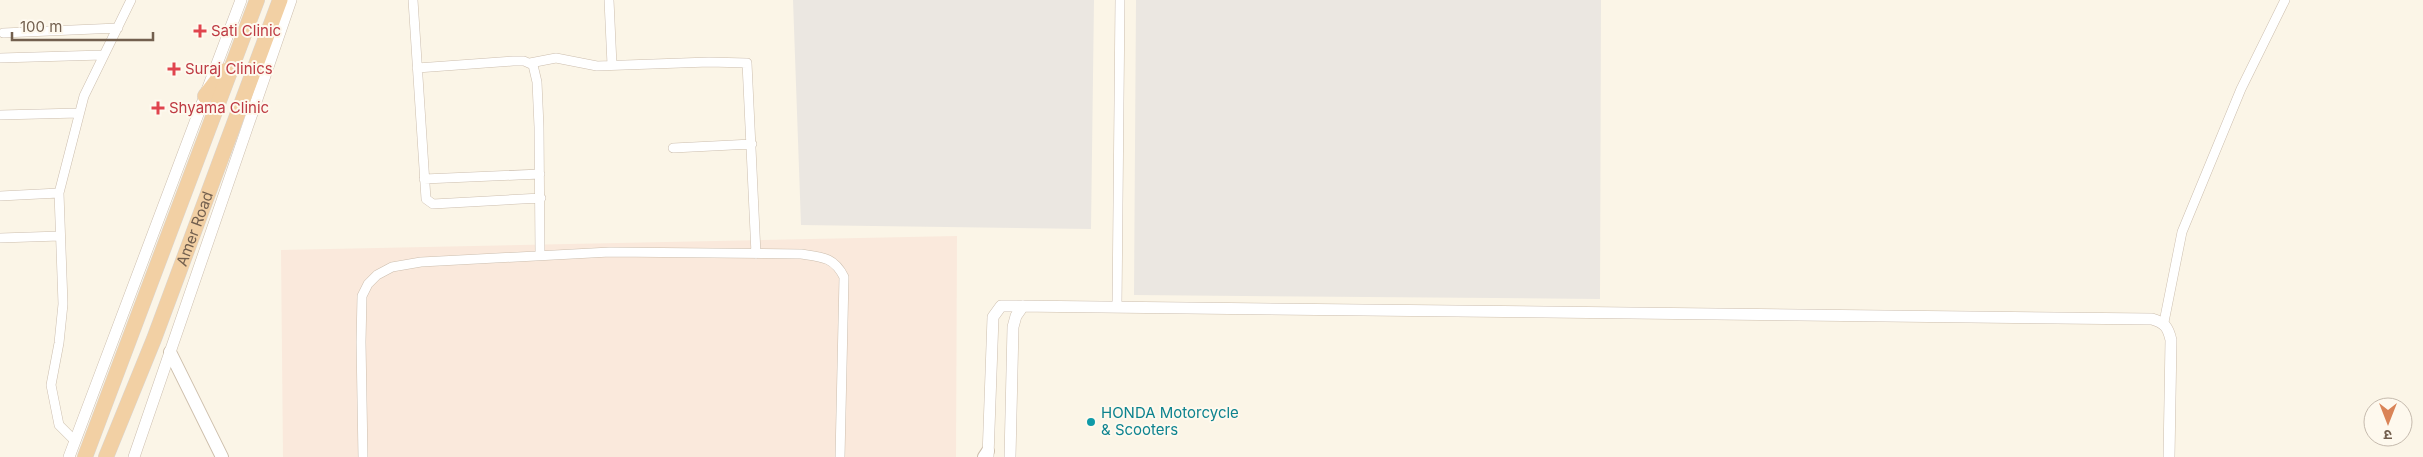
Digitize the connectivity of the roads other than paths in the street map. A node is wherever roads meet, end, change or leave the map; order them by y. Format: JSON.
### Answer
{"nodes":[{"id":1,"x":131,"y":0,"type":"edge"},
{"id":2,"x":241,"y":0,"type":"edge"},
{"id":3,"x":257,"y":0,"type":"edge"},
{"id":4,"x":280,"y":0,"type":"edge"},
{"id":5,"x":292,"y":0,"type":"edge"},
{"id":6,"x":413,"y":0,"type":"edge"},
{"id":7,"x":609,"y":0,"type":"edge"},
{"id":8,"x":1120,"y":0,"type":"edge"},
{"id":9,"x":2285,"y":0,"type":"edge"},
{"id":10,"x":118,"y":28,"type":"junction"},
{"id":11,"x":3,"y":33,"type":"dead end"},
{"id":12,"x":269,"y":33,"type":"junction"},
{"id":13,"x":103,"y":55,"type":"junction"},
{"id":14,"x":0,"y":58,"type":"edge"},
{"id":15,"x":270,"y":58,"type":"junction"},
{"id":16,"x":234,"y":59,"type":"junction"},
{"id":17,"x":530,"y":63,"type":"junction"},
{"id":18,"x":612,"y":65,"type":"junction"},
{"id":19,"x":417,"y":68,"type":"junction"},
{"id":20,"x":205,"y":96,"type":"junction"},
{"id":21,"x":79,"y":113,"type":"junction"},
{"id":22,"x":0,"y":115,"type":"edge"},
{"id":23,"x":752,"y":144,"type":"junction"},
{"id":24,"x":673,"y":148,"type":"dead end"},
{"id":25,"x":540,"y":174,"type":"junction"},
{"id":26,"x":424,"y":179,"type":"junction"},
{"id":27,"x":59,"y":193,"type":"junction"},
{"id":28,"x":0,"y":196,"type":"edge"},
{"id":29,"x":540,"y":198,"type":"junction"},
{"id":30,"x":60,"y":236,"type":"junction"},
{"id":31,"x":0,"y":238,"type":"edge"},
{"id":32,"x":540,"y":254,"type":"junction"},
{"id":33,"x":756,"y":254,"type":"junction"},
{"id":34,"x":1023,"y":306,"type":"junction"},
{"id":35,"x":1117,"y":307,"type":"junction"},
{"id":36,"x":2164,"y":322,"type":"junction"},
{"id":37,"x":170,"y":352,"type":"junction"},
{"id":38,"x":75,"y":441,"type":"junction"},
{"id":39,"x":986,"y":455,"type":"edge"},
{"id":40,"x":69,"y":457,"type":"edge"},
{"id":41,"x":85,"y":457,"type":"edge"},
{"id":42,"x":106,"y":457,"type":"edge"},
{"id":43,"x":134,"y":457,"type":"edge"},
{"id":44,"x":222,"y":457,"type":"edge"},
{"id":45,"x":363,"y":457,"type":"edge"},
{"id":46,"x":840,"y":457,"type":"edge"},
{"id":47,"x":1010,"y":457,"type":"edge"},
{"id":48,"x":2169,"y":457,"type":"edge"}],
"edges":[{"from":1,"to":10,"type":"street"},
{"from":2,"to":20,"type":"street"},
{"from":3,"to":16,"type":"highway","name":"Amer Road"},
{"from":4,"to":12,"type":"highway","name":"Amer Road"},
{"from":5,"to":15,"type":"street"},
{"from":6,"to":19,"type":"street"},
{"from":7,"to":18,"type":"street"},
{"from":8,"to":35,"type":"street"},
{"from":9,"to":36,"type":"street"},
{"from":10,"to":11,"type":"street"},
{"from":10,"to":13,"type":"street"},
{"from":12,"to":15,"type":"highway"},
{"from":12,"to":42,"type":"highway","name":"Amer Road"},
{"from":13,"to":14,"type":"street"},
{"from":13,"to":21,"type":"street"},
{"from":15,"to":37,"type":"street"},
{"from":16,"to":20,"type":"highway"},
{"from":16,"to":41,"type":"highway","name":"Amer Road"},
{"from":17,"to":18,"type":"street"},
{"from":17,"to":19,"type":"street"},
{"from":17,"to":25,"type":"street"},
{"from":18,"to":23,"type":"street"},
{"from":19,"to":26,"type":"street"},
{"from":20,"to":38,"type":"street"},
{"from":21,"to":22,"type":"street"},
{"from":21,"to":27,"type":"street"},
{"from":23,"to":24,"type":"street"},
{"from":23,"to":33,"type":"street"},
{"from":25,"to":26,"type":"street"},
{"from":25,"to":29,"type":"street"},
{"from":26,"to":29,"type":"street"},
{"from":27,"to":28,"type":"street"},
{"from":27,"to":30,"type":"street"},
{"from":29,"to":32,"type":"street"},
{"from":30,"to":31,"type":"street"},
{"from":30,"to":38,"type":"street"},
{"from":32,"to":33,"type":"street"},
{"from":32,"to":45,"type":"street"},
{"from":33,"to":46,"type":"street"},
{"from":34,"to":35,"type":"street"},
{"from":34,"to":39,"type":"street"},
{"from":34,"to":47,"type":"street"},
{"from":35,"to":36,"type":"street"},
{"from":36,"to":48,"type":"street"},
{"from":37,"to":43,"type":"street"},
{"from":37,"to":44,"type":"main road"},
{"from":38,"to":40,"type":"street"}]}
